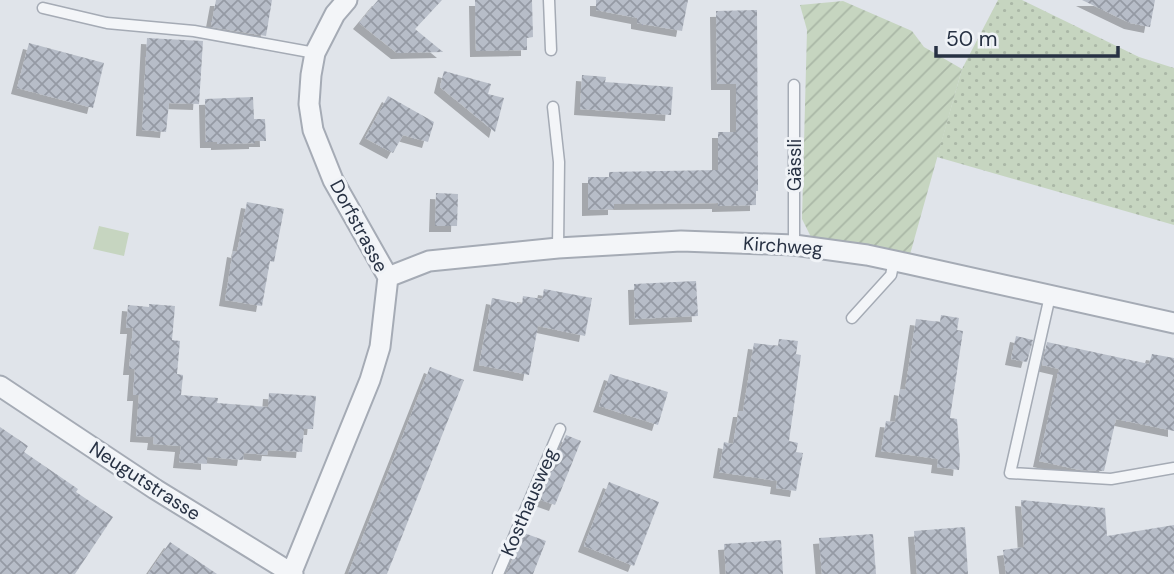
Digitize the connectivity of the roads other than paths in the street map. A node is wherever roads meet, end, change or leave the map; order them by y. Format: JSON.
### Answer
{"nodes":[{"id":1,"x":347,"y":0,"type":"edge"},
{"id":2,"x":549,"y":0,"type":"edge"},
{"id":3,"x":43,"y":8,"type":"dead end"},
{"id":4,"x":551,"y":50,"type":"dead end"},
{"id":5,"x":315,"y":53,"type":"junction"},
{"id":6,"x":794,"y":85,"type":"dead end"},
{"id":7,"x":553,"y":107,"type":"dead end"},
{"id":8,"x":794,"y":245,"type":"junction"},
{"id":9,"x":558,"y":248,"type":"junction"},
{"id":10,"x":894,"y":261,"type":"junction"},
{"id":11,"x":388,"y":277,"type":"junction"},
{"id":12,"x":1050,"y":296,"type":"junction"},
{"id":13,"x":852,"y":317,"type":"dead end"},
{"id":14,"x":1174,"y":323,"type":"edge"},
{"id":15,"x":0,"y":386,"type":"edge"},
{"id":16,"x":560,"y":429,"type":"dead end"},
{"id":17,"x":1174,"y":468,"type":"edge"},
{"id":18,"x":291,"y":574,"type":"edge"},
{"id":19,"x":498,"y":574,"type":"edge"}],
"edges":[{"from":1,"to":5,"type":"street","name":"Dorfstrasse"},
{"from":2,"to":4,"type":"lane"},
{"from":3,"to":5,"type":"lane"},
{"from":5,"to":11,"type":"street","name":"Dorfstrasse"},
{"from":6,"to":8,"type":"lane","name":"Gässli"},
{"from":7,"to":9,"type":"lane"},
{"from":8,"to":9,"type":"street","name":"Kirchweg"},
{"from":8,"to":10,"type":"street","name":"Kirchweg"},
{"from":9,"to":11,"type":"street","name":"Kirchweg"},
{"from":10,"to":12,"type":"street","name":"Kirchweg"},
{"from":10,"to":13,"type":"lane"},
{"from":11,"to":18,"type":"street","name":"Dorfstrasse"},
{"from":12,"to":14,"type":"street","name":"Kirchweg"},
{"from":12,"to":17,"type":"lane"},
{"from":15,"to":18,"type":"street","name":"Neugutstrasse"},
{"from":16,"to":19,"type":"lane","name":"Kosthausweg"}]}
